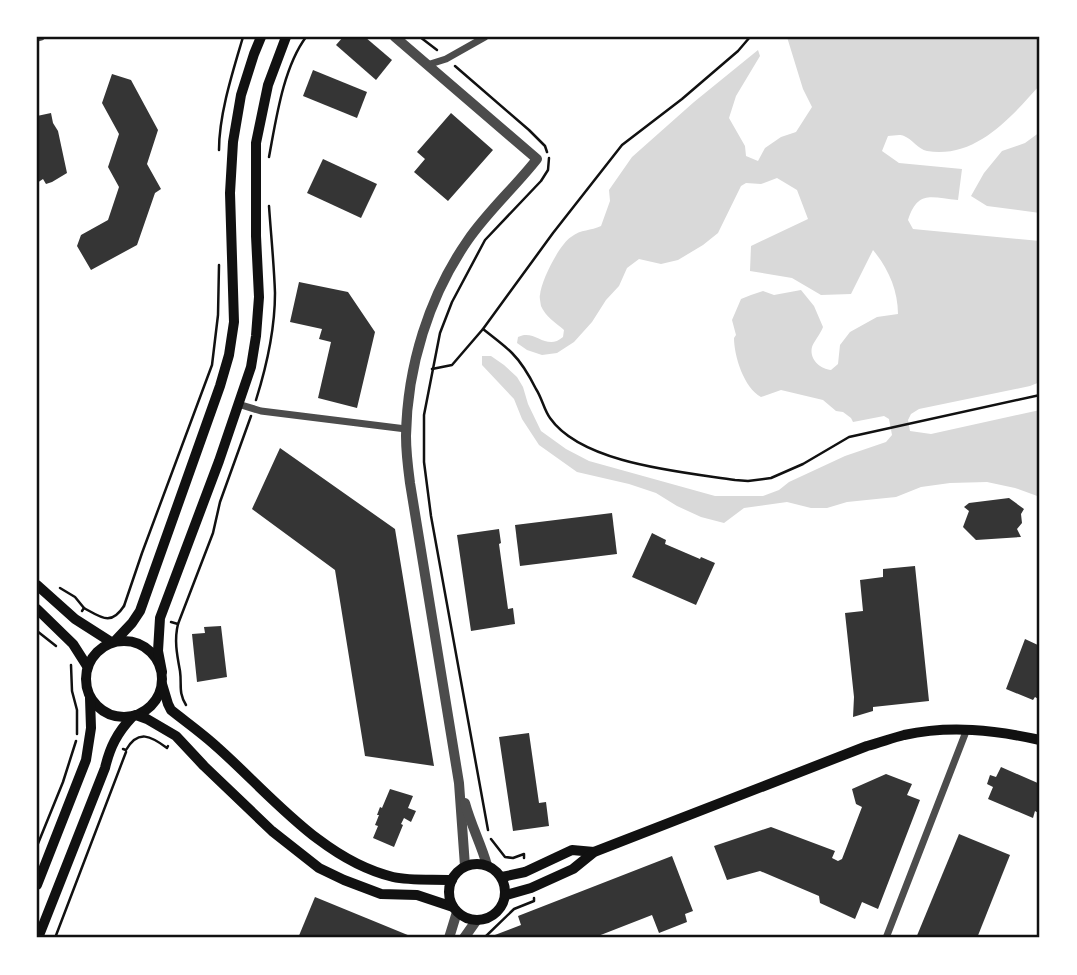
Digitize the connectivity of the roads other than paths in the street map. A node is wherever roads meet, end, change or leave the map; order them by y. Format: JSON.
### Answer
{"nodes":[{"id":1,"x":261,"y":37,"type":"edge"},
{"id":2,"x":286,"y":37,"type":"edge"},
{"id":3,"x":395,"y":37,"type":"edge"},
{"id":4,"x":485,"y":37,"type":"edge"},
{"id":5,"x":427,"y":65,"type":"junction"},
{"id":6,"x":238,"y":404,"type":"junction"},
{"id":7,"x":406,"y":429,"type":"junction"},
{"id":8,"x":37,"y":586,"type":"edge"},
{"id":9,"x":37,"y":609,"type":"edge"},
{"id":10,"x":113,"y":641,"type":"junction"},
{"id":11,"x":87,"y":666,"type":"junction"},
{"id":12,"x":162,"y":678,"type":"junction"},
{"id":13,"x":90,"y":698,"type":"junction"},
{"id":14,"x":134,"y":716,"type":"junction"},
{"id":15,"x":967,"y":729,"type":"junction"},
{"id":16,"x":1040,"y":740,"type":"edge"},
{"id":17,"x":459,"y":783,"type":"junction"},
{"id":18,"x":594,"y":852,"type":"junction"},
{"id":19,"x":487,"y":865,"type":"junction"},
{"id":20,"x":466,"y":866,"type":"junction"},
{"id":21,"x":502,"y":877,"type":"junction"},
{"id":22,"x":452,"y":880,"type":"junction"},
{"id":23,"x":37,"y":885,"type":"edge"},
{"id":24,"x":506,"y":895,"type":"junction"},
{"id":25,"x":455,"y":910,"type":"junction"},
{"id":26,"x":475,"y":921,"type":"junction"},
{"id":27,"x":38,"y":938,"type":"edge"},
{"id":28,"x":449,"y":938,"type":"edge"},
{"id":29,"x":464,"y":938,"type":"edge"},
{"id":30,"x":886,"y":938,"type":"edge"}],
"edges":[{"from":1,"to":10,"type":"main road"},
{"from":2,"to":6,"type":"main road"},
{"from":3,"to":5,"type":"street"},
{"from":4,"to":5,"type":"street"},
{"from":5,"to":7,"type":"street"},
{"from":6,"to":7,"type":"street"},
{"from":6,"to":12,"type":"main road"},
{"from":7,"to":17,"type":"street"},
{"from":8,"to":10,"type":"main road"},
{"from":9,"to":11,"type":"main road"},
{"from":10,"to":11,"type":"main road"},
{"from":10,"to":12,"type":"main road"},
{"from":11,"to":13,"type":"main road"},
{"from":12,"to":14,"type":"main road"},
{"from":12,"to":22,"type":"main road"},
{"from":13,"to":14,"type":"main road"},
{"from":13,"to":23,"type":"main road"},
{"from":14,"to":25,"type":"main road"},
{"from":14,"to":27,"type":"main road"},
{"from":15,"to":16,"type":"main road"},
{"from":15,"to":18,"type":"main road"},
{"from":15,"to":30,"type":"street"},
{"from":17,"to":19,"type":"street"},
{"from":17,"to":20,"type":"street"},
{"from":18,"to":21,"type":"main road"},
{"from":18,"to":24,"type":"main road"},
{"from":19,"to":20,"type":"main road"},
{"from":19,"to":21,"type":"main road"},
{"from":20,"to":22,"type":"main road"},
{"from":21,"to":24,"type":"main road"},
{"from":22,"to":25,"type":"main road"},
{"from":24,"to":26,"type":"main road"},
{"from":25,"to":26,"type":"main road"},
{"from":25,"to":28,"type":"street"},
{"from":26,"to":29,"type":"street"}]}
